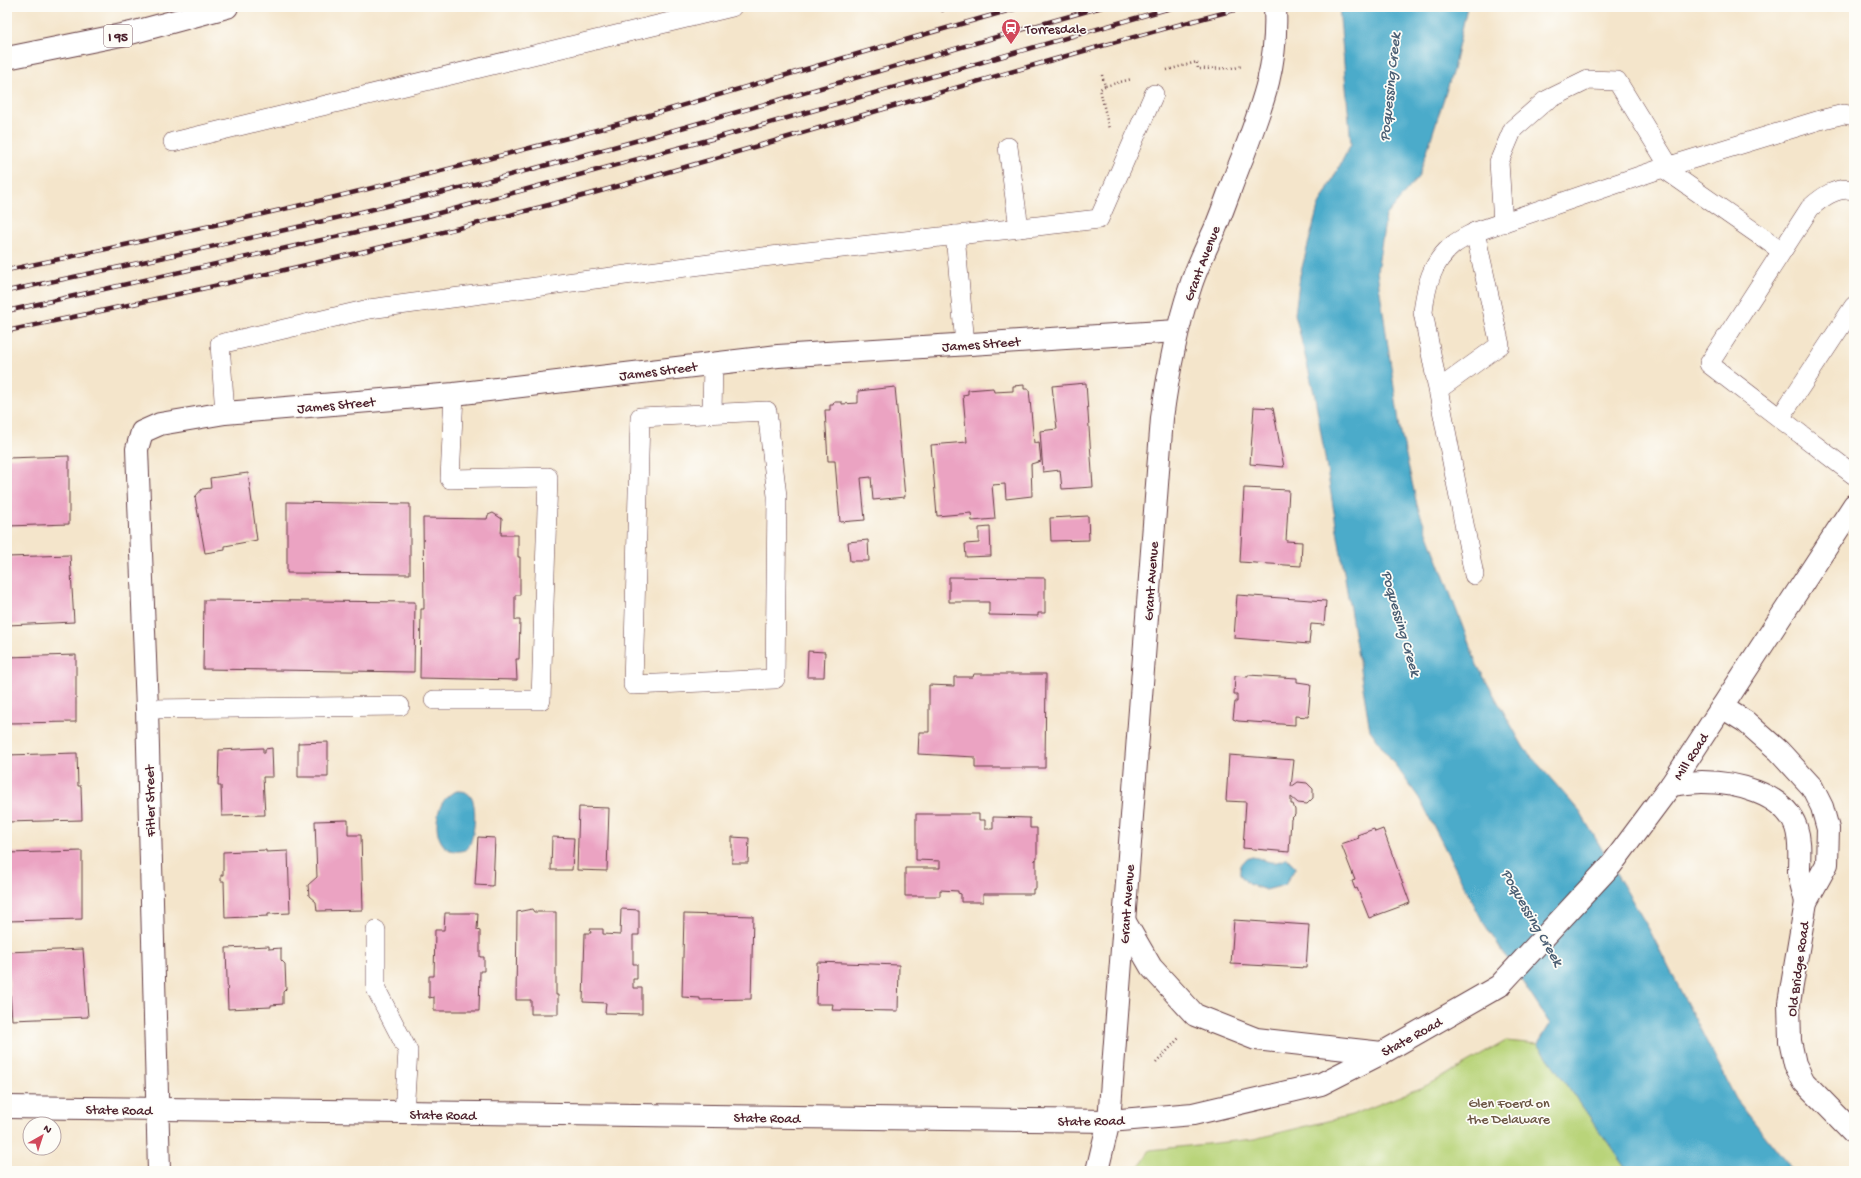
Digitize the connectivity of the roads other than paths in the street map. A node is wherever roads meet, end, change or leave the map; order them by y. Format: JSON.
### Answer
{"nodes":[{"id":1,"x":227,"y":7,"type":"edge"},
{"id":2,"x":732,"y":7,"type":"edge"},
{"id":3,"x":1275,"y":7,"type":"edge"},
{"id":4,"x":7,"y":58,"type":"edge"},
{"id":5,"x":1154,"y":94,"type":"dead end"},
{"id":6,"x":1854,"y":116,"type":"edge"},
{"id":7,"x":173,"y":142,"type":"dead end"},
{"id":8,"x":1008,"y":147,"type":"dead end"},
{"id":9,"x":1666,"y":167,"type":"junction"},
{"id":10,"x":1854,"y":190,"type":"edge"},
{"id":11,"x":1503,"y":223,"type":"junction"},
{"id":12,"x":1019,"y":228,"type":"junction"},
{"id":13,"x":1475,"y":232,"type":"junction"},
{"id":14,"x":955,"y":235,"type":"junction"},
{"id":15,"x":1782,"y":251,"type":"junction"},
{"id":16,"x":1854,"y":306,"type":"edge"},
{"id":17,"x":1177,"y":331,"type":"junction"},
{"id":18,"x":965,"y":344,"type":"junction"},
{"id":19,"x":713,"y":363,"type":"junction"},
{"id":20,"x":1439,"y":389,"type":"junction"},
{"id":21,"x":454,"y":394,"type":"junction"},
{"id":22,"x":712,"y":412,"type":"junction"},
{"id":23,"x":225,"y":413,"type":"junction"},
{"id":24,"x":1780,"y":418,"type":"junction"},
{"id":25,"x":142,"y":432,"type":"joint"},
{"id":26,"x":1854,"y":475,"type":"edge"},
{"id":27,"x":1854,"y":505,"type":"edge"},
{"id":28,"x":1474,"y":575,"type":"dead end"},
{"id":29,"x":434,"y":700,"type":"dead end"},
{"id":30,"x":400,"y":706,"type":"dead end"},
{"id":31,"x":1722,"y":707,"type":"junction"},
{"id":32,"x":146,"y":709,"type":"junction"},
{"id":33,"x":1671,"y":785,"type":"junction"},
{"id":34,"x":1806,"y":902,"type":"junction"},
{"id":35,"x":1125,"y":922,"type":"junction"},
{"id":36,"x":376,"y":930,"type":"dead end"},
{"id":37,"x":1499,"y":986,"type":"joint"},
{"id":38,"x":1382,"y":1052,"type":"junction"},
{"id":39,"x":7,"y":1107,"type":"edge"},
{"id":40,"x":156,"y":1110,"type":"junction"},
{"id":41,"x":404,"y":1113,"type":"junction"},
{"id":42,"x":1109,"y":1121,"type":"junction"},
{"id":43,"x":1854,"y":1133,"type":"edge"},
{"id":44,"x":159,"y":1171,"type":"edge"},
{"id":45,"x":1097,"y":1171,"type":"edge"}],
"edges":[{"from":1,"to":4,"type":"main road","number":"I 95"},
{"from":2,"to":7,"type":"lane"},
{"from":3,"to":17,"type":"main road","name":"Grant Avenue"},
{"from":5,"to":12,"type":"lane"},
{"from":6,"to":9,"type":"lane"},
{"from":8,"to":12,"type":"lane"},
{"from":9,"to":11,"type":"lane"},
{"from":9,"to":11,"type":"lane"},
{"from":9,"to":15,"type":"lane"},
{"from":10,"to":15,"type":"lane"},
{"from":11,"to":13,"type":"lane"},
{"from":12,"to":14,"type":"lane"},
{"from":13,"to":20,"type":"lane"},
{"from":13,"to":20,"type":"lane"},
{"from":14,"to":18,"type":"lane"},
{"from":14,"to":23,"type":"lane"},
{"from":15,"to":24,"type":"lane"},
{"from":16,"to":24,"type":"lane"},
{"from":17,"to":18,"type":"main road","name":"James Street"},
{"from":17,"to":35,"type":"main road","name":"Grant Avenue"},
{"from":18,"to":19,"type":"main road","name":"James Street"},
{"from":19,"to":21,"type":"main road","name":"James Street"},
{"from":19,"to":22,"type":"lane"},
{"from":20,"to":28,"type":"lane"},
{"from":21,"to":23,"type":"main road","name":"James Street"},
{"from":21,"to":29,"type":"lane"},
{"from":22,"to":22,"type":"lane"},
{"from":23,"to":25,"type":"main road","name":"James Street"},
{"from":24,"to":26,"type":"lane"},
{"from":25,"to":32,"type":"main road","name":"Fitler Street"},
{"from":27,"to":31,"type":"main road","name":"Mill Road"},
{"from":30,"to":32,"type":"lane"},
{"from":31,"to":33,"type":"main road","name":"Mill Road"},
{"from":31,"to":34,"type":"main road","name":"Old Bridge Road"},
{"from":32,"to":40,"type":"main road","name":"Fitler Street"},
{"from":33,"to":34,"type":"main road","name":"Old Bridge Road"},
{"from":33,"to":37,"type":"main road","name":"Mill Road"},
{"from":34,"to":43,"type":"main road","name":"Old Bridge Road"},
{"from":35,"to":38,"type":"main road"},
{"from":35,"to":42,"type":"main road","name":"Grant Avenue"},
{"from":36,"to":41,"type":"lane"},
{"from":37,"to":38,"type":"main road","name":"State Road"},
{"from":38,"to":42,"type":"main road","name":"State Road"},
{"from":39,"to":40,"type":"main road","name":"State Road"},
{"from":40,"to":41,"type":"main road","name":"State Road"},
{"from":40,"to":44,"type":"main road","name":"Fitler Street"},
{"from":41,"to":42,"type":"main road","name":"State Road"},
{"from":42,"to":45,"type":"main road","name":"Grant Avenue"}]}
